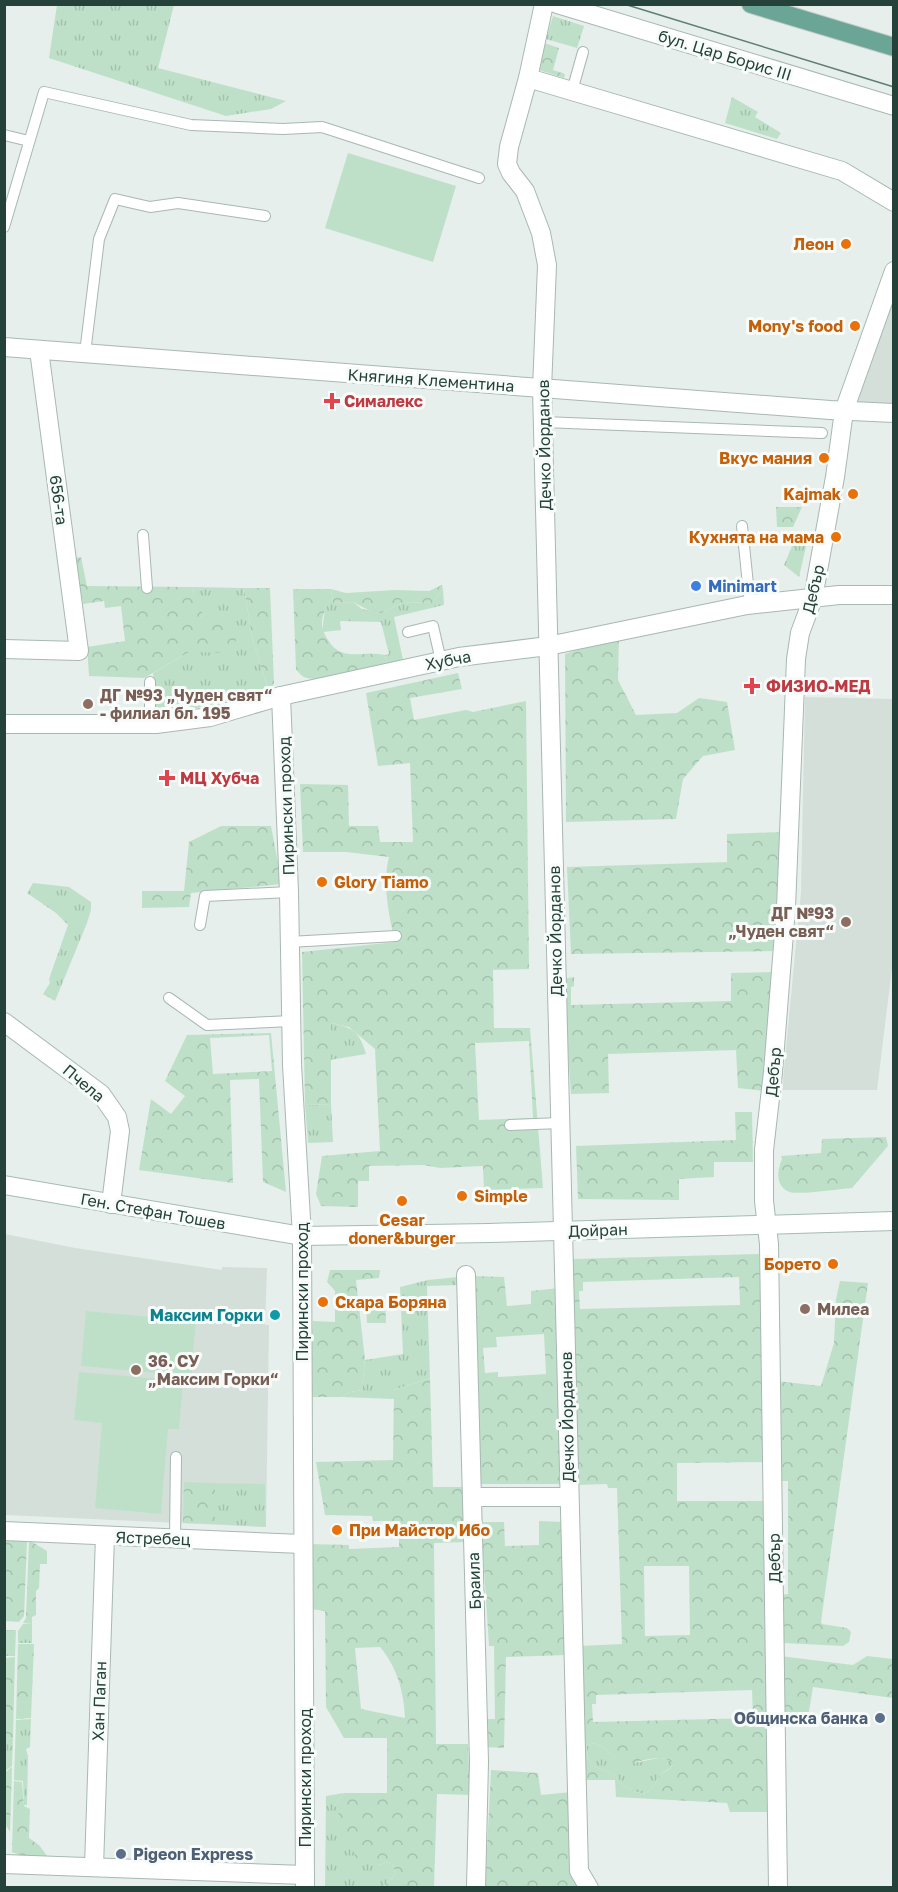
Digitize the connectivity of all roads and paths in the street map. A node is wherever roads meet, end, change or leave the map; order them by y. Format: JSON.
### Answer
{"nodes":[{"id":1,"x":544,"y":4,"type":"edge"},
{"id":2,"x":557,"y":4,"type":"edge"},
{"id":3,"x":751,"y":4,"type":"edge"},
{"id":4,"x":894,"y":47,"type":"edge"},
{"id":5,"x":583,"y":52,"type":"dead end"},
{"id":6,"x":528,"y":78,"type":"junction"},
{"id":7,"x":572,"y":91,"type":"junction"},
{"id":8,"x":894,"y":106,"type":"edge"},
{"id":9,"x":4,"y":135,"type":"edge"},
{"id":10,"x":29,"y":141,"type":"junction"},
{"id":11,"x":479,"y":178,"type":"dead end"},
{"id":12,"x":894,"y":202,"type":"edge"},
{"id":13,"x":265,"y":216,"type":"dead end"},
{"id":14,"x":4,"y":227,"type":"edge"},
{"id":15,"x":894,"y":271,"type":"edge"},
{"id":16,"x":4,"y":347,"type":"edge"},
{"id":17,"x":39,"y":350,"type":"junction"},
{"id":18,"x":85,"y":353,"type":"junction"},
{"id":19,"x":542,"y":389,"type":"junction"},
{"id":20,"x":844,"y":411,"type":"junction"},
{"id":21,"x":894,"y":413,"type":"edge"},
{"id":22,"x":543,"y":422,"type":"junction"},
{"id":23,"x":822,"y":433,"type":"dead end"},
{"id":24,"x":742,"y":526,"type":"dead end"},
{"id":25,"x":143,"y":535,"type":"dead end"},
{"id":26,"x":147,"y":588,"type":"dead end"},
{"id":27,"x":894,"y":595,"type":"edge"},
{"id":28,"x":813,"y":598,"type":"junction"},
{"id":29,"x":750,"y":604,"type":"junction"},
{"id":30,"x":408,"y":632,"type":"dead end"},
{"id":31,"x":548,"y":646,"type":"junction"},
{"id":32,"x":4,"y":650,"type":"edge"},
{"id":33,"x":441,"y":662,"type":"junction"},
{"id":34,"x":150,"y":682,"type":"dead end"},
{"id":35,"x":281,"y":696,"type":"junction"},
{"id":36,"x":4,"y":724,"type":"edge"},
{"id":37,"x":150,"y":724,"type":"junction"},
{"id":38,"x":289,"y":891,"type":"junction"},
{"id":39,"x":200,"y":925,"type":"dead end"},
{"id":40,"x":396,"y":936,"type":"dead end"},
{"id":41,"x":289,"y":942,"type":"junction"},
{"id":42,"x":169,"y":998,"type":"dead end"},
{"id":43,"x":291,"y":1021,"type":"junction"},
{"id":44,"x":4,"y":1022,"type":"edge"},
{"id":45,"x":560,"y":1123,"type":"junction"},
{"id":46,"x":510,"y":1125,"type":"dead end"},
{"id":47,"x":4,"y":1185,"type":"edge"},
{"id":48,"x":111,"y":1204,"type":"junction"},
{"id":49,"x":894,"y":1221,"type":"edge"},
{"id":50,"x":767,"y":1224,"type":"junction"},
{"id":51,"x":563,"y":1231,"type":"junction"},
{"id":52,"x":302,"y":1236,"type":"junction"},
{"id":53,"x":466,"y":1275,"type":"dead end"},
{"id":54,"x":176,"y":1457,"type":"dead end"},
{"id":55,"x":472,"y":1497,"type":"junction"},
{"id":56,"x":569,"y":1497,"type":"junction"},
{"id":57,"x":4,"y":1531,"type":"edge"},
{"id":58,"x":105,"y":1536,"type":"junction"},
{"id":59,"x":175,"y":1539,"type":"junction"},
{"id":60,"x":302,"y":1544,"type":"junction"},
{"id":61,"x":4,"y":1864,"type":"edge"},
{"id":62,"x":94,"y":1867,"type":"junction"},
{"id":63,"x":305,"y":1881,"type":"edge"},
{"id":64,"x":476,"y":1887,"type":"edge"},
{"id":65,"x":588,"y":1887,"type":"edge"},
{"id":66,"x":778,"y":1887,"type":"edge"}],
"edges":[{"from":1,"to":6,"type":"street","name":"Дечко Йорданов"},
{"from":2,"to":8,"type":"street","name":"бул. Цар Борис III"},
{"from":3,"to":4,"type":"main road"},
{"from":5,"to":7,"type":"lane"},
{"from":6,"to":7,"type":"street"},
{"from":6,"to":19,"type":"street","name":"Дечко Йорданов"},
{"from":7,"to":12,"type":"street"},
{"from":9,"to":10,"type":"lane"},
{"from":10,"to":11,"type":"lane"},
{"from":10,"to":14,"type":"lane"},
{"from":13,"to":18,"type":"lane"},
{"from":15,"to":20,"type":"street","name":"Дебър"},
{"from":16,"to":17,"type":"street","name":"Княгиня Клементина"},
{"from":17,"to":18,"type":"street","name":"Княгиня Клементина"},
{"from":17,"to":32,"type":"street","name":"656-та"},
{"from":18,"to":19,"type":"street","name":"Княгиня Клементина"},
{"from":19,"to":20,"type":"street","name":"Княгиня Клементина"},
{"from":19,"to":22,"type":"street","name":"Дечко Йорданов"},
{"from":20,"to":21,"type":"street","name":"Княгиня Клементина"},
{"from":20,"to":28,"type":"street","name":"Дебър"},
{"from":22,"to":23,"type":"lane"},
{"from":22,"to":31,"type":"street","name":"Дечко Йорданов"},
{"from":24,"to":29,"type":"lane"},
{"from":25,"to":26,"type":"lane"},
{"from":27,"to":28,"type":"street","name":"Хубча"},
{"from":28,"to":29,"type":"street","name":"Хубча"},
{"from":28,"to":50,"type":"street","name":"Дебър"},
{"from":29,"to":31,"type":"street","name":"Хубча"},
{"from":30,"to":33,"type":"lane"},
{"from":31,"to":33,"type":"street","name":"Хубча"},
{"from":31,"to":45,"type":"street","name":"Дечко Йорданов"},
{"from":33,"to":35,"type":"street","name":"Хубча"},
{"from":34,"to":37,"type":"lane"},
{"from":35,"to":37,"type":"street","name":"Хубча"},
{"from":35,"to":38,"type":"street","name":"Пирински проход"},
{"from":36,"to":37,"type":"street","name":"Хубча"},
{"from":38,"to":39,"type":"lane"},
{"from":38,"to":41,"type":"street","name":"Пирински проход"},
{"from":40,"to":41,"type":"lane"},
{"from":41,"to":43,"type":"street","name":"Пирински проход"},
{"from":42,"to":43,"type":"lane"},
{"from":43,"to":52,"type":"street","name":"Пирински проход"},
{"from":44,"to":48,"type":"street","name":"Пчела"},
{"from":45,"to":46,"type":"lane"},
{"from":45,"to":51,"type":"street","name":"Дечко Йорданов"},
{"from":47,"to":48,"type":"street","name":"Ген. Стефан Тошев"},
{"from":48,"to":52,"type":"street","name":"Ген. Стефан Тошев"},
{"from":49,"to":50,"type":"street","name":"Дойран"},
{"from":50,"to":51,"type":"street","name":"Дойран"},
{"from":50,"to":66,"type":"street","name":"Дебър"},
{"from":51,"to":52,"type":"street","name":"Дойран"},
{"from":51,"to":56,"type":"street","name":"Дечко Йорданов"},
{"from":52,"to":60,"type":"street","name":"Пирински проход"},
{"from":53,"to":55,"type":"street","name":"Браила"},
{"from":54,"to":59,"type":"lane"},
{"from":55,"to":56,"type":"street"},
{"from":55,"to":64,"type":"street","name":"Браила"},
{"from":56,"to":65,"type":"street","name":"Дечко Йорданов"},
{"from":57,"to":58,"type":"street","name":"Ястребец"},
{"from":58,"to":59,"type":"street","name":"Ястребец"},
{"from":58,"to":62,"type":"street","name":"Хан Паган"},
{"from":59,"to":60,"type":"street","name":"Ястребец"},
{"from":60,"to":63,"type":"street","name":"Пирински проход"},
{"from":61,"to":62,"type":"street"},
{"from":62,"to":63,"type":"street"}]}
